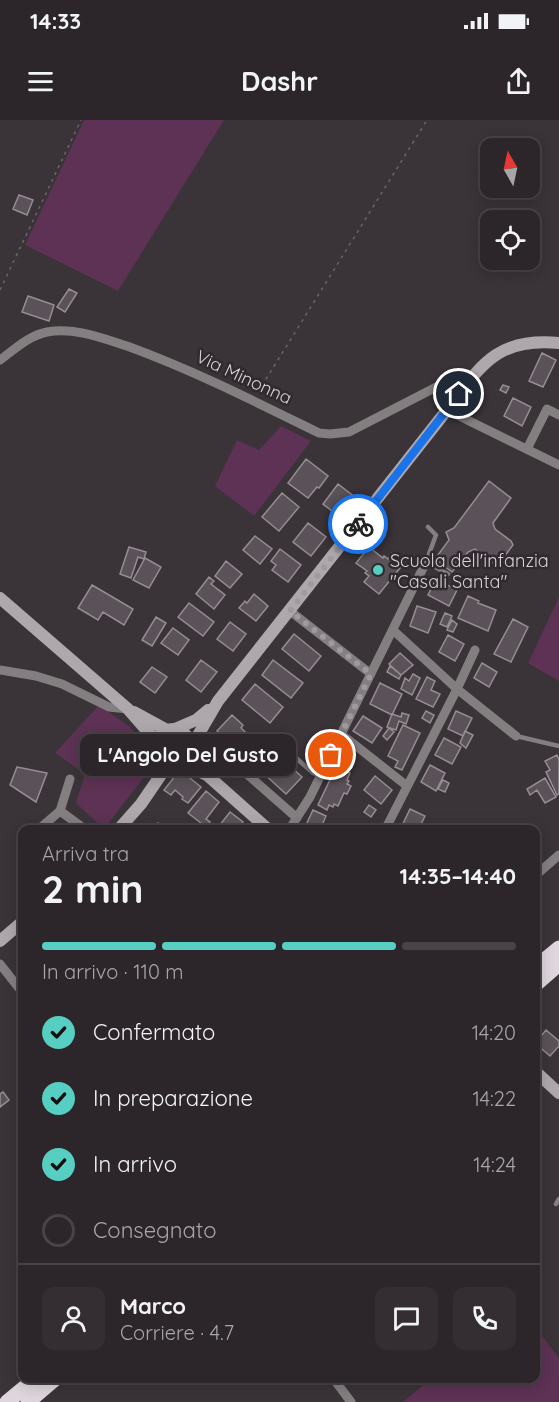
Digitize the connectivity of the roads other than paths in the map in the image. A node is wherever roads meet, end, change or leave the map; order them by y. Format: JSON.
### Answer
{"nodes":[{"id":1,"x":559,"y":343,"type":"edge"},
{"id":2,"x":0,"y":360,"type":"edge"},
{"id":3,"x":472,"y":377,"type":"junction"},
{"id":4,"x":447,"y":410,"type":"junction"},
{"id":5,"x":559,"y":415,"type":"edge"},
{"id":6,"x":527,"y":449,"type":"junction"},
{"id":7,"x":559,"y":465,"type":"edge"},
{"id":8,"x":428,"y":526,"type":"dead end"},
{"id":9,"x":426,"y":562,"type":"junction"},
{"id":10,"x":448,"y":574,"type":"dead end"},
{"id":11,"x":0,"y":598,"type":"edge"},
{"id":12,"x":290,"y":611,"type":"junction"},
{"id":13,"x":393,"y":630,"type":"junction"},
{"id":14,"x":475,"y":650,"type":"dead end"},
{"id":15,"x":0,"y":670,"type":"edge"},
{"id":16,"x":371,"y":674,"type":"junction"},
{"id":17,"x":457,"y":689,"type":"junction"},
{"id":18,"x":218,"y":701,"type":"junction"},
{"id":19,"x":128,"y":709,"type":"junction"},
{"id":20,"x":171,"y":729,"type":"junction"},
{"id":21,"x":200,"y":733,"type":"junction"},
{"id":22,"x":341,"y":734,"type":"junction"},
{"id":23,"x":516,"y":736,"type":"joint"},
{"id":24,"x":559,"y":746,"type":"edge"},
{"id":25,"x":157,"y":748,"type":"junction"},
{"id":26,"x":190,"y":749,"type":"junction"},
{"id":27,"x":286,"y":749,"type":"dead end"},
{"id":28,"x":174,"y":763,"type":"junction"},
{"id":29,"x":207,"y":775,"type":"junction"},
{"id":30,"x":320,"y":776,"type":"junction"},
{"id":31,"x":70,"y":779,"type":"dead end"},
{"id":32,"x":407,"y":786,"type":"junction"},
{"id":33,"x":141,"y":804,"type":"junction"},
{"id":34,"x":60,"y":811,"type":"junction"},
{"id":35,"x":297,"y":818,"type":"junction"},
{"id":36,"x":44,"y":825,"type":"edge"},
{"id":37,"x":80,"y":825,"type":"edge"},
{"id":38,"x":122,"y":825,"type":"edge"},
{"id":39,"x":262,"y":825,"type":"edge"},
{"id":40,"x":292,"y":825,"type":"edge"},
{"id":41,"x":388,"y":825,"type":"edge"},
{"id":42,"x":559,"y":855,"type":"edge"},
{"id":43,"x":540,"y":872,"type":"edge"},
{"id":44,"x":18,"y":925,"type":"edge"},
{"id":45,"x":0,"y":941,"type":"edge"},
{"id":46,"x":559,"y":948,"type":"edge"},
{"id":47,"x":0,"y":964,"type":"edge"},
{"id":48,"x":540,"y":964,"type":"edge"},
{"id":49,"x":559,"y":964,"type":"edge"},
{"id":50,"x":540,"y":981,"type":"edge"},
{"id":51,"x":18,"y":987,"type":"edge"},
{"id":52,"x":540,"y":1076,"type":"edge"},
{"id":53,"x":559,"y":1093,"type":"edge"},
{"id":54,"x":30,"y":1383,"type":"edge"},
{"id":55,"x":50,"y":1383,"type":"edge"},
{"id":56,"x":337,"y":1383,"type":"edge"},
{"id":57,"x":8,"y":1402,"type":"edge"},
{"id":58,"x":27,"y":1402,"type":"edge"},
{"id":59,"x":351,"y":1402,"type":"edge"}],
"edges":[{"from":1,"to":3,"type":"main road"},
{"from":2,"to":3,"type":"street","name":"Via Minonna"},
{"from":3,"to":4,"type":"main road"},
{"from":4,"to":6,"type":"street"},
{"from":4,"to":12,"type":"main road"},
{"from":5,"to":6,"type":"street"},
{"from":6,"to":7,"type":"street"},
{"from":8,"to":9,"type":"lane"},
{"from":9,"to":10,"type":"lane"},
{"from":9,"to":13,"type":"street"},
{"from":11,"to":19,"type":"main road"},
{"from":12,"to":16,"type":"street"},
{"from":12,"to":18,"type":"main road"},
{"from":13,"to":16,"type":"street"},
{"from":13,"to":17,"type":"street"},
{"from":14,"to":17,"type":"street"},
{"from":15,"to":19,"type":"street"},
{"from":16,"to":22,"type":"street"},
{"from":17,"to":23,"type":"street"},
{"from":17,"to":32,"type":"street"},
{"from":18,"to":20,"type":"main road"},
{"from":18,"to":21,"type":"main road"},
{"from":19,"to":20,"type":"main road"},
{"from":19,"to":25,"type":"main road"},
{"from":20,"to":25,"type":"main road"},
{"from":20,"to":26,"type":"main road"},
{"from":21,"to":26,"type":"main road"},
{"from":21,"to":35,"type":"street"},
{"from":22,"to":30,"type":"street"},
{"from":22,"to":32,"type":"street"},
{"from":23,"to":24,"type":"lane"},
{"from":25,"to":28,"type":"main road"},
{"from":25,"to":33,"type":"main road"},
{"from":26,"to":28,"type":"main road"},
{"from":26,"to":29,"type":"main road"},
{"from":27,"to":30,"type":"lane"},
{"from":28,"to":29,"type":"main road"},
{"from":28,"to":33,"type":"main road"},
{"from":29,"to":39,"type":"main road"},
{"from":30,"to":35,"type":"street"},
{"from":31,"to":34,"type":"street"},
{"from":32,"to":41,"type":"street"},
{"from":33,"to":38,"type":"main road"},
{"from":34,"to":36,"type":"street"},
{"from":34,"to":37,"type":"street"},
{"from":35,"to":40,"type":"street"},
{"from":42,"to":43,"type":"street"},
{"from":44,"to":45,"type":"main road"},
{"from":46,"to":48,"type":"highway"},
{"from":47,"to":51,"type":"street"},
{"from":49,"to":50,"type":"highway"},
{"from":52,"to":53,"type":"main road"},
{"from":54,"to":57,"type":"highway"},
{"from":55,"to":58,"type":"highway"},
{"from":56,"to":59,"type":"street"}]}
